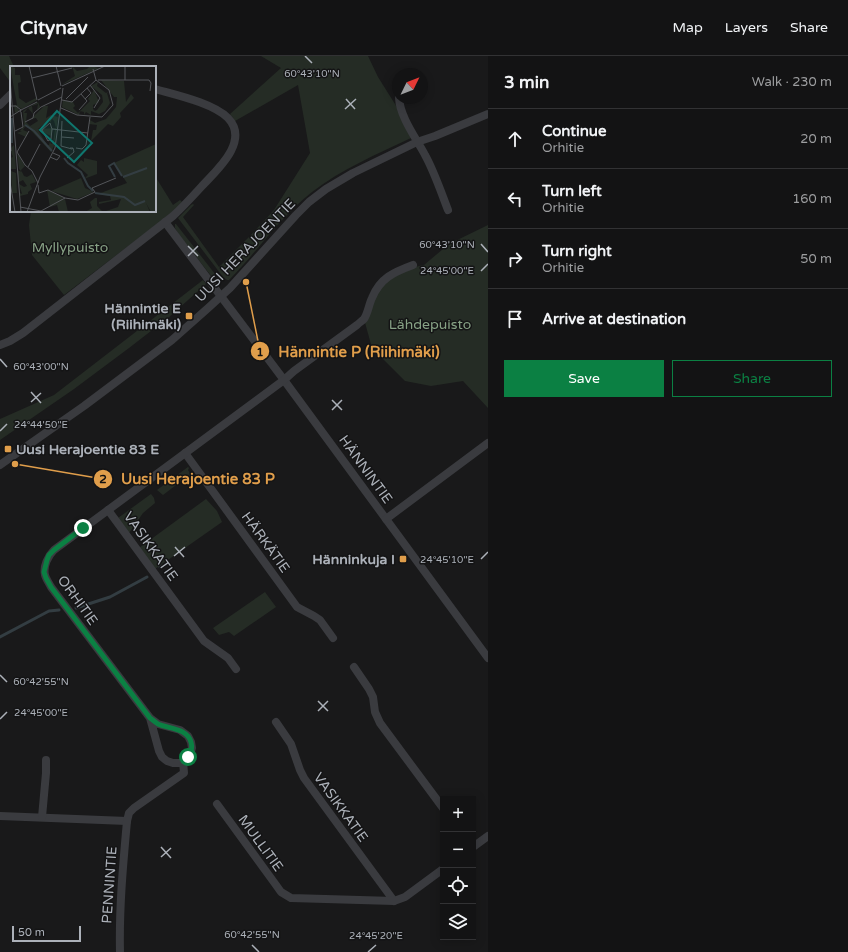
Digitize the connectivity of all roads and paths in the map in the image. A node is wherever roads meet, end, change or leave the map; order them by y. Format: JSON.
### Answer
{"nodes":[{"id":1,"x":156,"y":89,"type":"edge"},
{"id":2,"x":10,"y":95,"type":"edge"},
{"id":3,"x":400,"y":104,"type":"edge"},
{"id":4,"x":0,"y":105,"type":"edge"},
{"id":5,"x":488,"y":114,"type":"edge"},
{"id":6,"x":417,"y":142,"type":"junction"},
{"id":7,"x":448,"y":210,"type":"dead end"},
{"id":8,"x":165,"y":222,"type":"junction"},
{"id":9,"x":413,"y":265,"type":"dead end"},
{"id":10,"x":221,"y":296,"type":"junction"},
{"id":11,"x":0,"y":345,"type":"edge"},
{"id":12,"x":284,"y":380,"type":"junction"},
{"id":13,"x":488,"y":443,"type":"edge"},
{"id":14,"x":184,"y":453,"type":"junction"},
{"id":15,"x":0,"y":465,"type":"edge"},
{"id":16,"x":108,"y":510,"type":"junction"},
{"id":17,"x":386,"y":519,"type":"junction"},
{"id":18,"x":333,"y":638,"type":"dead end"},
{"id":19,"x":488,"y":658,"type":"edge"},
{"id":20,"x":354,"y":667,"type":"dead end"},
{"id":21,"x":236,"y":668,"type":"dead end"},
{"id":22,"x":150,"y":718,"type":"junction"},
{"id":23,"x":276,"y":722,"type":"dead end"},
{"id":24,"x":46,"y":760,"type":"dead end"},
{"id":25,"x":183,"y":761,"type":"junction"},
{"id":26,"x":217,"y":804,"type":"dead end"},
{"id":27,"x":440,"y":804,"type":"edge"},
{"id":28,"x":0,"y":816,"type":"edge"},
{"id":29,"x":42,"y":817,"type":"junction"},
{"id":30,"x":127,"y":821,"type":"junction"},
{"id":31,"x":488,"y":836,"type":"edge"},
{"id":32,"x":476,"y":845,"type":"edge"},
{"id":33,"x":440,"y":871,"type":"edge"},
{"id":34,"x":394,"y":901,"type":"junction"},
{"id":35,"x":120,"y":952,"type":"edge"}],
"edges":[{"from":1,"to":8,"type":"street"},
{"from":2,"to":4,"type":"street"},
{"from":3,"to":6,"type":"street"},
{"from":5,"to":6,"type":"street","name":"UUSI HERAJOENTIE"},
{"from":6,"to":7,"type":"street"},
{"from":6,"to":10,"type":"street","name":"UUSI HERAJOENTIE"},
{"from":8,"to":10,"type":"street","name":"HÄNNINTIE"},
{"from":8,"to":11,"type":"street"},
{"from":9,"to":12,"type":"street","name":"ORHITIE"},
{"from":10,"to":12,"type":"street","name":"HÄNNINTIE"},
{"from":10,"to":15,"type":"street","name":"UUSI HERAJOENTIE"},
{"from":12,"to":14,"type":"street","name":"ORHITIE"},
{"from":12,"to":17,"type":"street","name":"HÄNNINTIE"},
{"from":13,"to":17,"type":"street"},
{"from":14,"to":16,"type":"street","name":"ORHITIE"},
{"from":14,"to":18,"type":"street","name":"HÄRKÄTIE"},
{"from":16,"to":21,"type":"street","name":"VASIKKATIE"},
{"from":16,"to":22,"type":"street","name":"ORHITIE"},
{"from":17,"to":19,"type":"street","name":"HÄNNINTIE"},
{"from":20,"to":27,"type":"street"},
{"from":22,"to":25,"type":"street","name":"ORHITIE"},
{"from":22,"to":25,"type":"street","name":"ORHITIE"},
{"from":23,"to":34,"type":"street","name":"VASIKKATIE"},
{"from":24,"to":29,"type":"street"},
{"from":25,"to":30,"type":"street"},
{"from":26,"to":34,"type":"street","name":"MULLITIE"},
{"from":28,"to":29,"type":"street"},
{"from":29,"to":30,"type":"street"},
{"from":30,"to":35,"type":"street","name":"PENNINTIE"},
{"from":31,"to":32,"type":"street"},
{"from":33,"to":34,"type":"street"}]}
